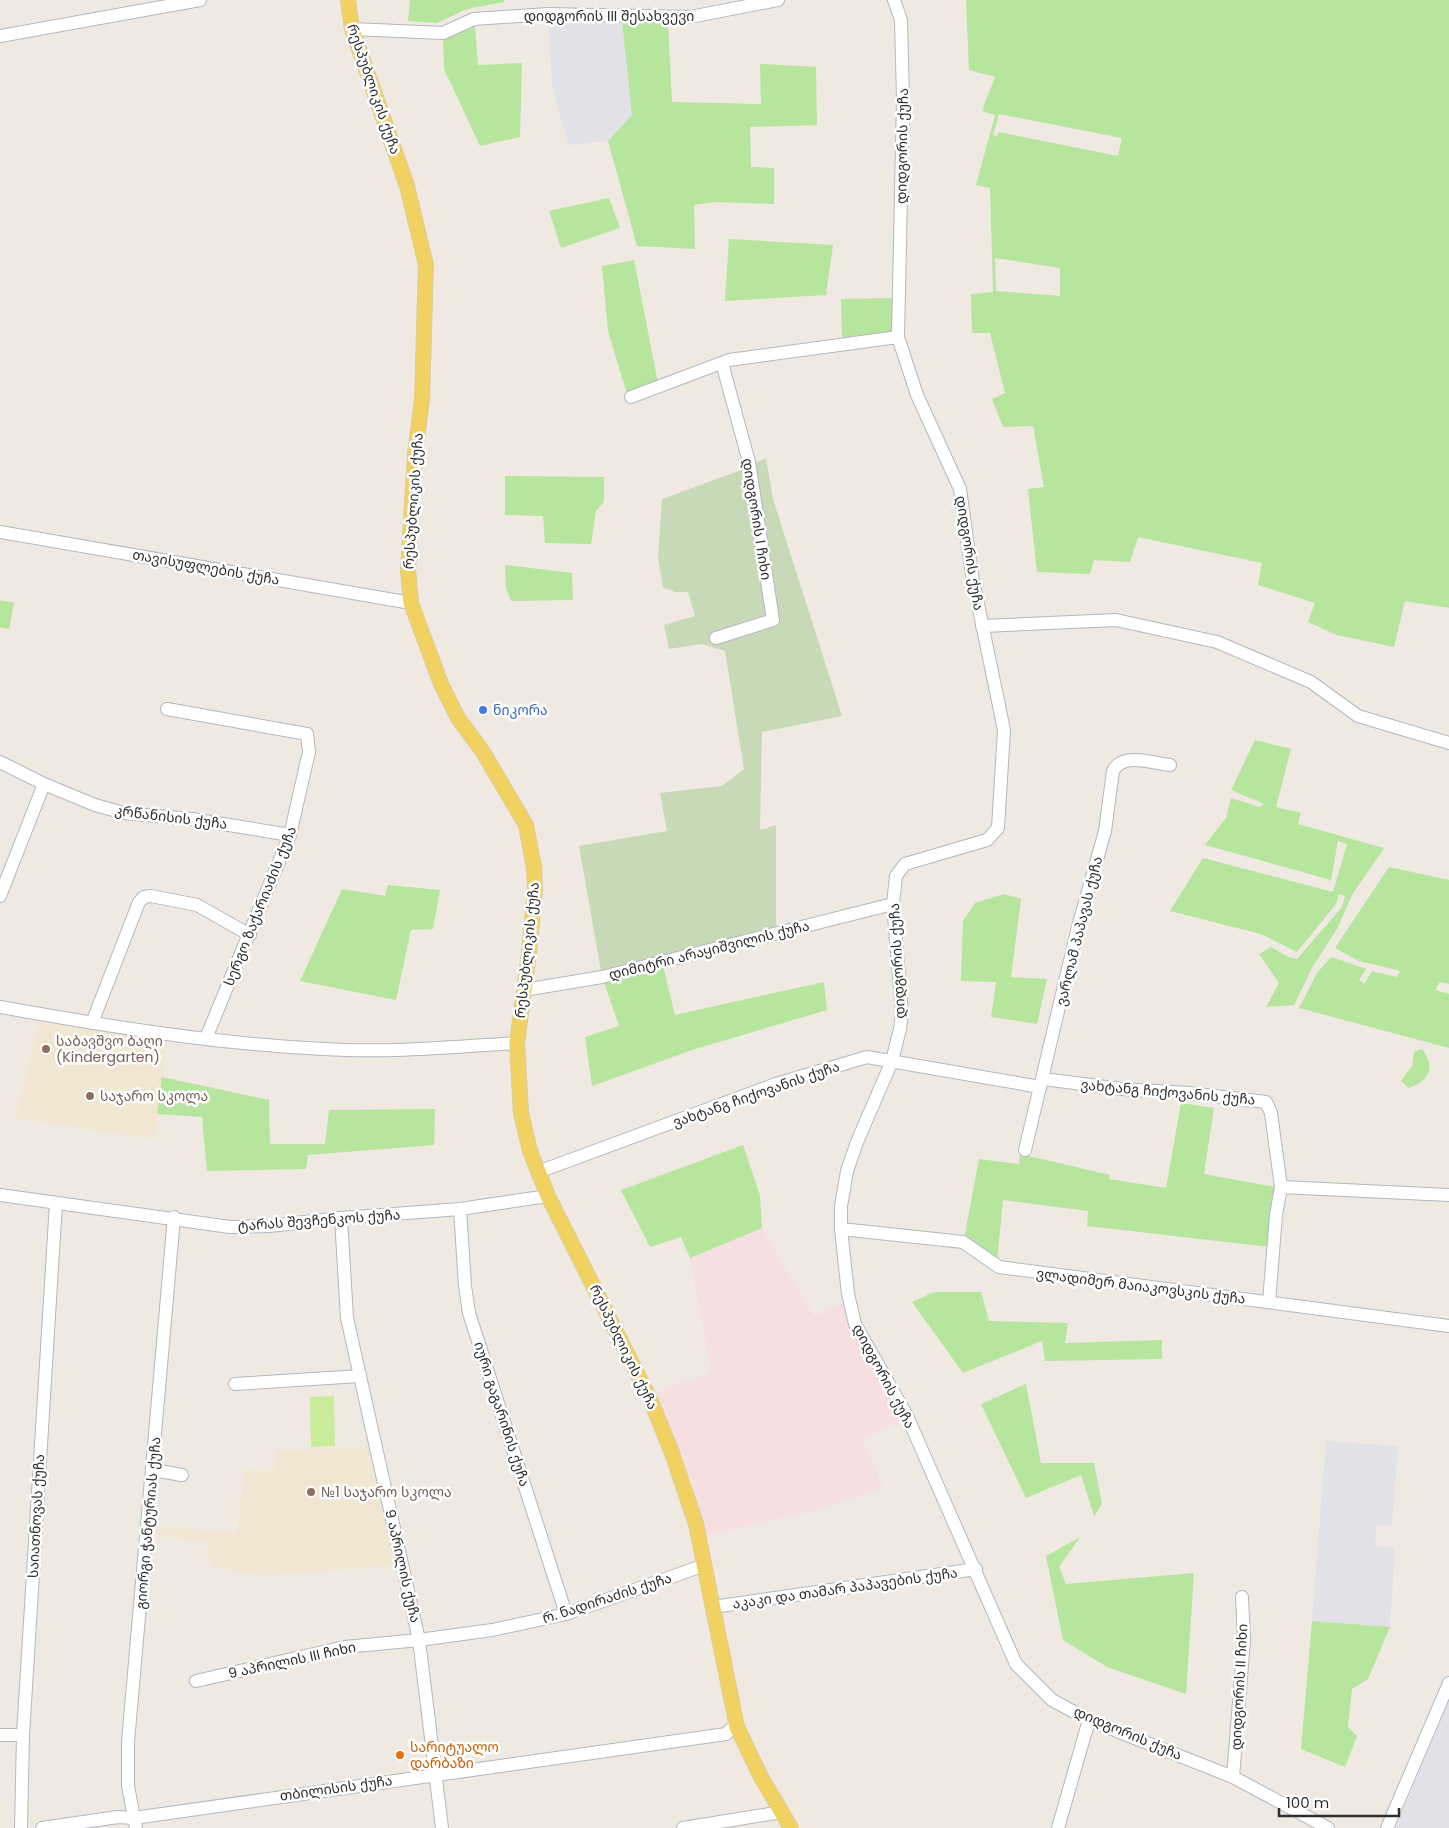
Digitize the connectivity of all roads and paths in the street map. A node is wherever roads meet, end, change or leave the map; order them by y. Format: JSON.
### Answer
{"nodes":[{"id":1,"x":200,"y":0,"type":"edge"},
{"id":2,"x":348,"y":0,"type":"edge"},
{"id":3,"x":778,"y":0,"type":"edge"},
{"id":4,"x":894,"y":0,"type":"edge"},
{"id":5,"x":352,"y":29,"type":"junction"},
{"id":6,"x":0,"y":36,"type":"edge"},
{"id":7,"x":898,"y":337,"type":"junction"},
{"id":8,"x":722,"y":363,"type":"junction"},
{"id":9,"x":631,"y":396,"type":"dead end"},
{"id":10,"x":0,"y":532,"type":"edge"},
{"id":11,"x":411,"y":603,"type":"junction"},
{"id":12,"x":982,"y":626,"type":"junction"},
{"id":13,"x":716,"y":638,"type":"dead end"},
{"id":14,"x":166,"y":709,"type":"dead end"},
{"id":15,"x":1449,"y":743,"type":"edge"},
{"id":16,"x":0,"y":762,"type":"edge"},
{"id":17,"x":1170,"y":765,"type":"dead end"},
{"id":18,"x":44,"y":784,"type":"junction"},
{"id":19,"x":290,"y":836,"type":"junction"},
{"id":20,"x":0,"y":896,"type":"edge"},
{"id":21,"x":894,"y":904,"type":"junction"},
{"id":22,"x":250,"y":935,"type":"junction"},
{"id":23,"x":524,"y":990,"type":"junction"},
{"id":24,"x":0,"y":1007,"type":"edge"},
{"id":25,"x":92,"y":1023,"type":"junction"},
{"id":26,"x":206,"y":1038,"type":"junction"},
{"id":27,"x":517,"y":1044,"type":"junction"},
{"id":28,"x":892,"y":1061,"type":"junction"},
{"id":29,"x":1041,"y":1083,"type":"junction"},
{"id":30,"x":1025,"y":1150,"type":"dead end"},
{"id":31,"x":538,"y":1172,"type":"junction"},
{"id":32,"x":1281,"y":1187,"type":"junction"},
{"id":33,"x":0,"y":1195,"type":"edge"},
{"id":34,"x":1449,"y":1195,"type":"edge"},
{"id":35,"x":548,"y":1196,"type":"junction"},
{"id":36,"x":56,"y":1204,"type":"junction"},
{"id":37,"x":460,"y":1209,"type":"junction"},
{"id":38,"x":174,"y":1217,"type":"junction"},
{"id":39,"x":341,"y":1218,"type":"junction"},
{"id":40,"x":841,"y":1229,"type":"junction"},
{"id":41,"x":1269,"y":1302,"type":"junction"},
{"id":42,"x":1449,"y":1326,"type":"edge"},
{"id":43,"x":360,"y":1376,"type":"junction"},
{"id":44,"x":235,"y":1384,"type":"dead end"},
{"id":45,"x":153,"y":1470,"type":"junction"},
{"id":46,"x":182,"y":1476,"type":"dead end"},
{"id":47,"x":705,"y":1565,"type":"junction"},
{"id":48,"x":976,"y":1569,"type":"junction"},
{"id":49,"x":1242,"y":1597,"type":"dead end"},
{"id":50,"x":714,"y":1607,"type":"junction"},
{"id":51,"x":566,"y":1614,"type":"junction"},
{"id":52,"x":419,"y":1640,"type":"junction"},
{"id":53,"x":196,"y":1681,"type":"dead end"},
{"id":54,"x":1449,"y":1683,"type":"edge"},
{"id":55,"x":1089,"y":1720,"type":"junction"},
{"id":56,"x":734,"y":1728,"type":"junction"},
{"id":57,"x":0,"y":1735,"type":"edge"},
{"id":58,"x":23,"y":1735,"type":"junction"},
{"id":59,"x":435,"y":1770,"type":"junction"},
{"id":60,"x":1233,"y":1777,"type":"junction"},
{"id":61,"x":782,"y":1812,"type":"junction"},
{"id":62,"x":134,"y":1818,"type":"edge"},
{"id":63,"x":21,"y":1828,"type":"edge"},
{"id":64,"x":42,"y":1828,"type":"edge"},
{"id":65,"x":442,"y":1828,"type":"edge"},
{"id":66,"x":683,"y":1828,"type":"edge"},
{"id":67,"x":791,"y":1828,"type":"edge"},
{"id":68,"x":1058,"y":1828,"type":"edge"},
{"id":69,"x":1328,"y":1828,"type":"edge"},
{"id":70,"x":1388,"y":1828,"type":"edge"}],
"edges":[{"from":1,"to":6,"type":"street"},
{"from":2,"to":5,"type":"main road","name":"რესპუბლიკის ქუჩა"},
{"from":3,"to":5,"type":"street","name":"დიდგორის III შესახვევი"},
{"from":4,"to":7,"type":"street","name":"დიდგორის ქუჩა"},
{"from":5,"to":11,"type":"main road","name":"რესპუბლიკის ქუჩა"},
{"from":7,"to":8,"type":"street"},
{"from":7,"to":12,"type":"street","name":"დიდგორის ქუჩა"},
{"from":8,"to":9,"type":"street"},
{"from":8,"to":13,"type":"street","name":"დიდგორის I ჩიხი"},
{"from":10,"to":11,"type":"street","name":"თავისუფლების ქუჩა"},
{"from":11,"to":23,"type":"main road","name":"რესპუბლიკის ქუჩა"},
{"from":12,"to":15,"type":"street"},
{"from":12,"to":21,"type":"street","name":"დიდგორის ქუჩა"},
{"from":14,"to":19,"type":"street","name":"სერგო ზაქარიაძის ქუჩა"},
{"from":16,"to":18,"type":"street","name":"კრწანისის ქუჩა"},
{"from":17,"to":29,"type":"street","name":"ვარლამ პაპავას ქუჩა"},
{"from":18,"to":19,"type":"street","name":"კრწანისის ქუჩა"},
{"from":18,"to":20,"type":"street"},
{"from":19,"to":22,"type":"street","name":"სერგო ზაქარიაძის ქუჩა"},
{"from":21,"to":23,"type":"street","name":"დიმიტრი არაყიშვილის ქუჩა"},
{"from":21,"to":28,"type":"street","name":"დიდგორის ქუჩა"},
{"from":22,"to":25,"type":"street"},
{"from":22,"to":26,"type":"street","name":"სერგო ზაქარიაძის ქუჩა"},
{"from":23,"to":27,"type":"main road","name":"რესპუბლიკის ქუჩა"},
{"from":24,"to":25,"type":"street"},
{"from":25,"to":26,"type":"street"},
{"from":26,"to":27,"type":"street"},
{"from":27,"to":31,"type":"main road","name":"რესპუბლიკის ქუჩა"},
{"from":28,"to":29,"type":"street","name":"ვახტანგ ჩიქოვანის ქუჩა"},
{"from":28,"to":31,"type":"street","name":"ვახტანგ ჩიქოვანის ქუჩა"},
{"from":28,"to":40,"type":"street","name":"დიდგორის ქუჩა"},
{"from":29,"to":30,"type":"street","name":"ვარლამ პაპავას ქუჩა"},
{"from":29,"to":32,"type":"street","name":"ვახტანგ ჩიქოვანის ქუჩა"},
{"from":31,"to":35,"type":"main road","name":"რესპუბლიკის ქუჩა"},
{"from":32,"to":34,"type":"street"},
{"from":32,"to":41,"type":"street"},
{"from":33,"to":36,"type":"street","name":"ტარას შევჩენკოს ქუჩა"},
{"from":35,"to":37,"type":"street","name":"ტარას შევჩენკოს ქუჩა"},
{"from":35,"to":47,"type":"main road","name":"რესპუბლიკის ქუჩა"},
{"from":36,"to":38,"type":"street","name":"ტარას შევჩენკოს ქუჩა"},
{"from":36,"to":58,"type":"street","name":"საიათნოვას ქუჩა"},
{"from":37,"to":39,"type":"street","name":"ტარას შევჩენკოს ქუჩა"},
{"from":37,"to":51,"type":"street","name":"იური გაგარინის ქუჩა"},
{"from":38,"to":39,"type":"street","name":"ტარას შევჩენკოს ქუჩა"},
{"from":38,"to":45,"type":"street","name":"გიორგი ჭანტურიას ქუჩა"},
{"from":39,"to":43,"type":"street","name":"9 აპრილის ქუჩა"},
{"from":40,"to":41,"type":"street","name":"ვლადიმერ მაიაკოვსკის ქუჩა"},
{"from":40,"to":48,"type":"street","name":"დიდგორის ქუჩა"},
{"from":41,"to":42,"type":"street","name":"ვლადიმერ მაიაკოვსკის ქუჩა"},
{"from":43,"to":44,"type":"street"},
{"from":43,"to":52,"type":"street","name":"9 აპრილის ქუჩა"},
{"from":45,"to":46,"type":"street"},
{"from":45,"to":62,"type":"street","name":"გიორგი ჭანტურიას ქუჩა"},
{"from":47,"to":50,"type":"main road","name":"რესპუბლიკის ქუჩა"},
{"from":47,"to":51,"type":"street","name":"რ. ნადირაძის ქუჩა"},
{"from":48,"to":50,"type":"street","name":"აკაკი და თამარ პაპავების ქუჩა"},
{"from":48,"to":55,"type":"street","name":"დიდგორის ქუჩა"},
{"from":49,"to":60,"type":"street","name":"დიდგორის II ჩიხი"},
{"from":50,"to":56,"type":"main road","name":"რესპუბლიკის ქუჩა"},
{"from":51,"to":52,"type":"street","name":"რ. ნადირაძის ქუჩა"},
{"from":52,"to":53,"type":"street","name":"9 აპრილის III ჩიხი"},
{"from":52,"to":59,"type":"street","name":"9 აპრილის ქუჩა"},
{"from":54,"to":70,"type":"street"},
{"from":55,"to":60,"type":"street","name":"დიდგორის ქუჩა"},
{"from":55,"to":68,"type":"street"},
{"from":56,"to":59,"type":"street","name":"თბილისის ქუჩა"},
{"from":56,"to":61,"type":"main road","name":"რესპუბლიკის ქუჩა"},
{"from":57,"to":58,"type":"street"},
{"from":58,"to":63,"type":"street","name":"საიათნოვას ქუჩა"},
{"from":59,"to":62,"type":"street","name":"თბილისის ქუჩა"},
{"from":59,"to":65,"type":"street","name":"9 აპრილის ქუჩა"},
{"from":60,"to":69,"type":"street","name":"დიდგორის ქუჩა"},
{"from":61,"to":66,"type":"street"},
{"from":61,"to":67,"type":"main road","name":"რესპუბლიკის ქუჩა"},
{"from":62,"to":64,"type":"street","name":"თბილისის ქუჩა"}]}
